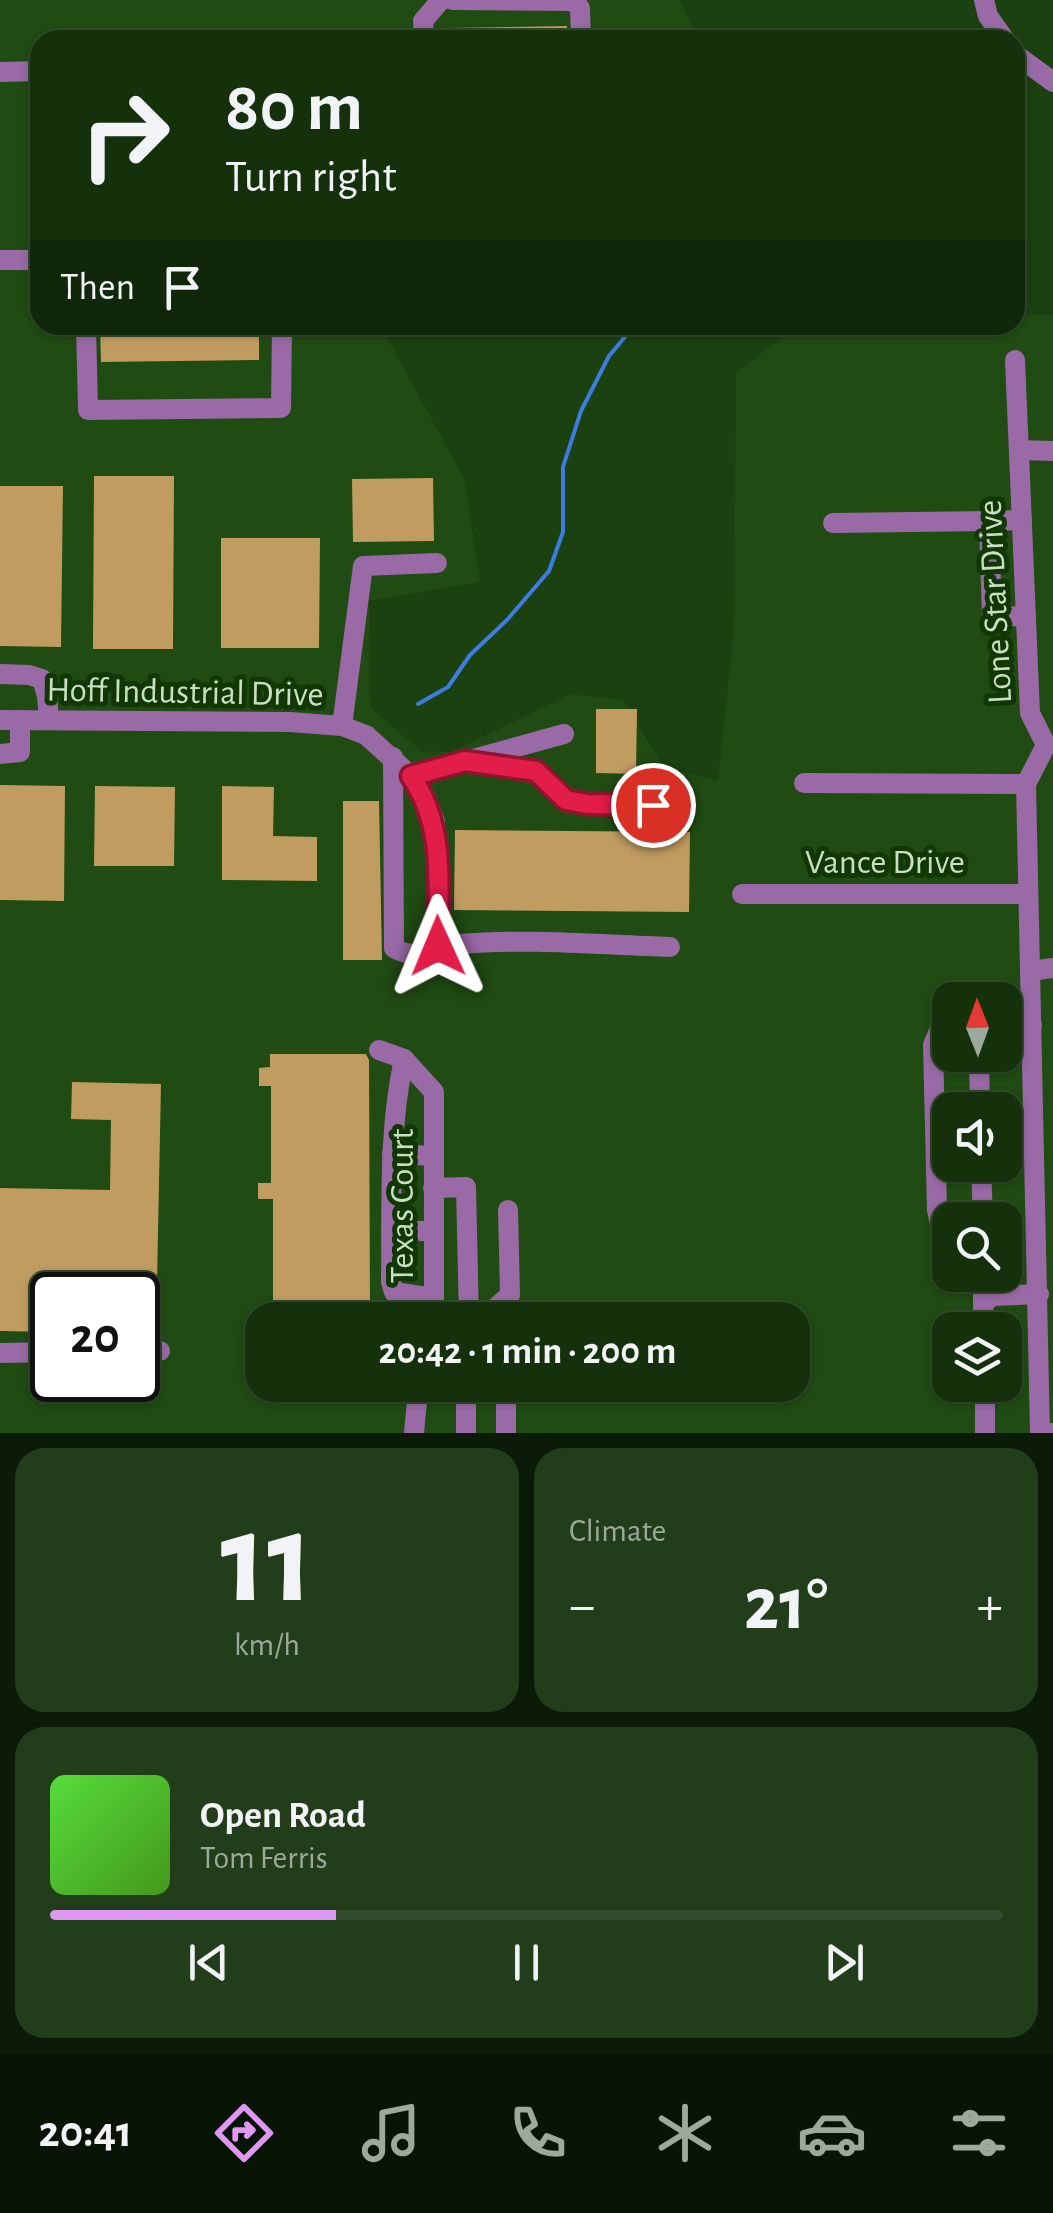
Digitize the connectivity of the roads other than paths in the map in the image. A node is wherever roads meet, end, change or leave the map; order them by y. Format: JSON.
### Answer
{"nodes":[{"id":1,"x":442,"y":0,"type":"edge"},
{"id":2,"x":452,"y":0,"type":"edge"},
{"id":3,"x":984,"y":0,"type":"edge"},
{"id":4,"x":423,"y":30,"type":"edge"},
{"id":5,"x":581,"y":30,"type":"edge"},
{"id":6,"x":998,"y":30,"type":"edge"},
{"id":7,"x":1025,"y":61,"type":"edge"},
{"id":8,"x":30,"y":71,"type":"edge"},
{"id":9,"x":0,"y":72,"type":"edge"},
{"id":10,"x":1053,"y":82,"type":"edge"},
{"id":11,"x":0,"y":260,"type":"edge"},
{"id":12,"x":30,"y":260,"type":"edge"},
{"id":13,"x":86,"y":335,"type":"edge"},
{"id":14,"x":282,"y":335,"type":"edge"},
{"id":15,"x":1015,"y":360,"type":"dead end"},
{"id":16,"x":1019,"y":450,"type":"junction"},
{"id":17,"x":1053,"y":451,"type":"edge"},
{"id":18,"x":1022,"y":520,"type":"junction"},
{"id":19,"x":990,"y":521,"type":"junction"},
{"id":20,"x":833,"y":523,"type":"dead end"},
{"id":21,"x":437,"y":563,"type":"dead end"},
{"id":22,"x":1026,"y":616,"type":"junction"},
{"id":23,"x":0,"y":674,"type":"edge"},
{"id":24,"x":10,"y":720,"type":"edge"},
{"id":25,"x":49,"y":720,"type":"junction"},
{"id":26,"x":342,"y":726,"type":"junction"},
{"id":27,"x":564,"y":734,"type":"dead end"},
{"id":28,"x":1050,"y":745,"type":"edge"},
{"id":29,"x":0,"y":754,"type":"edge"},
{"id":30,"x":392,"y":756,"type":"junction"},
{"id":31,"x":465,"y":761,"type":"junction"},
{"id":32,"x":411,"y":776,"type":"junction"},
{"id":33,"x":804,"y":783,"type":"dead end"},
{"id":34,"x":1026,"y":784,"type":"junction"},
{"id":35,"x":676,"y":806,"type":"dead end"},
{"id":36,"x":742,"y":894,"type":"dead end"},
{"id":37,"x":1028,"y":894,"type":"junction"},
{"id":38,"x":438,"y":946,"type":"junction"},
{"id":39,"x":670,"y":947,"type":"dead end"},
{"id":40,"x":1053,"y":968,"type":"edge"},
{"id":41,"x":1030,"y":971,"type":"junction"},
{"id":42,"x":1032,"y":1025,"type":"junction"},
{"id":43,"x":1022,"y":1026,"type":"edge"},
{"id":44,"x":1043,"y":1047,"type":"edge"},
{"id":45,"x":379,"y":1050,"type":"dead end"},
{"id":46,"x":404,"y":1059,"type":"junction"},
{"id":47,"x":934,"y":1072,"type":"edge"},
{"id":48,"x":392,"y":1154,"type":"junction"},
{"id":49,"x":433,"y":1156,"type":"junction"},
{"id":50,"x":433,"y":1188,"type":"junction"},
{"id":51,"x":937,"y":1202,"type":"edge"},
{"id":52,"x":508,"y":1210,"type":"dead end"},
{"id":53,"x":392,"y":1232,"type":"junction"},
{"id":54,"x":433,"y":1232,"type":"junction"},
{"id":55,"x":1046,"y":1250,"type":"edge"},
{"id":56,"x":983,"y":1292,"type":"edge"},
{"id":57,"x":1039,"y":1294,"type":"junction"},
{"id":58,"x":434,"y":1298,"type":"junction"},
{"id":59,"x":434,"y":1302,"type":"edge"},
{"id":60,"x":469,"y":1302,"type":"edge"},
{"id":61,"x":502,"y":1302,"type":"edge"},
{"id":62,"x":983,"y":1303,"type":"junction"},
{"id":63,"x":983,"y":1312,"type":"edge"},
{"id":64,"x":30,"y":1352,"type":"edge"},
{"id":65,"x":0,"y":1353,"type":"edge"},
{"id":66,"x":419,"y":1402,"type":"edge"},
{"id":67,"x":466,"y":1402,"type":"edge"},
{"id":68,"x":506,"y":1402,"type":"edge"},
{"id":69,"x":985,"y":1402,"type":"edge"},
{"id":70,"x":414,"y":1433,"type":"edge"},
{"id":71,"x":466,"y":1433,"type":"edge"},
{"id":72,"x":506,"y":1433,"type":"edge"},
{"id":73,"x":986,"y":1433,"type":"edge"},
{"id":74,"x":1040,"y":1433,"type":"edge"},
{"id":75,"x":1053,"y":1433,"type":"edge"}],
"edges":[{"from":1,"to":4,"type":"street"},
{"from":2,"to":5,"type":"street"},
{"from":3,"to":6,"type":"street"},
{"from":7,"to":10,"type":"street"},
{"from":8,"to":9,"type":"street"},
{"from":11,"to":12,"type":"street"},
{"from":13,"to":14,"type":"street"},
{"from":15,"to":16,"type":"street","name":"Lone Star Drive"},
{"from":16,"to":17,"type":"street"},
{"from":16,"to":18,"type":"street","name":"Lone Star Drive"},
{"from":18,"to":19,"type":"street"},
{"from":18,"to":22,"type":"street","name":"Lone Star Drive"},
{"from":19,"to":20,"type":"street"},
{"from":19,"to":22,"type":"street"},
{"from":21,"to":26,"type":"street"},
{"from":22,"to":28,"type":"street","name":"Lone Star Drive"},
{"from":23,"to":25,"type":"street"},
{"from":24,"to":25,"type":"street","name":"Hoff Industrial Drive"},
{"from":24,"to":29,"type":"street"},
{"from":25,"to":26,"type":"street","name":"Hoff Industrial Drive"},
{"from":26,"to":30,"type":"street","name":"Hoff Industrial Drive"},
{"from":27,"to":31,"type":"street"},
{"from":28,"to":34,"type":"street","name":"Lone Star Drive"},
{"from":30,"to":32,"type":"street","name":"Hoff Industrial Drive"},
{"from":30,"to":38,"type":"street"},
{"from":31,"to":32,"type":"street"},
{"from":31,"to":35,"type":"street"},
{"from":32,"to":38,"type":"street","name":"Hoff Industrial Drive"},
{"from":33,"to":34,"type":"street"},
{"from":34,"to":37,"type":"street","name":"Lone Star Drive"},
{"from":36,"to":37,"type":"street","name":"Vance Drive"},
{"from":37,"to":41,"type":"street","name":"Lone Star Drive"},
{"from":38,"to":39,"type":"street"},
{"from":40,"to":41,"type":"street"},
{"from":41,"to":42,"type":"street","name":"Lone Star Drive"},
{"from":42,"to":43,"type":"street"},
{"from":42,"to":44,"type":"street","name":"Lone Star Drive"},
{"from":44,"to":55,"type":"street","name":"Lone Star Drive"},
{"from":45,"to":46,"type":"street"},
{"from":46,"to":48,"type":"street"},
{"from":46,"to":49,"type":"street","name":"Texas Court"},
{"from":47,"to":51,"type":"street"},
{"from":48,"to":49,"type":"street"},
{"from":48,"to":53,"type":"street"},
{"from":49,"to":50,"type":"street","name":"Texas Court"},
{"from":50,"to":54,"type":"street","name":"Texas Court"},
{"from":50,"to":60,"type":"street"},
{"from":52,"to":61,"type":"street"},
{"from":53,"to":54,"type":"street"},
{"from":53,"to":58,"type":"street"},
{"from":54,"to":58,"type":"street","name":"Texas Court"},
{"from":55,"to":57,"type":"street","name":"Lone Star Drive"},
{"from":56,"to":62,"type":"street"},
{"from":57,"to":62,"type":"street"},
{"from":57,"to":74,"type":"street","name":"Lone Star Drive"},
{"from":58,"to":59,"type":"street","name":"Texas Court"},
{"from":62,"to":63,"type":"street"},
{"from":64,"to":65,"type":"street"},
{"from":66,"to":70,"type":"street"},
{"from":67,"to":71,"type":"street"},
{"from":68,"to":72,"type":"street"},
{"from":69,"to":73,"type":"street"},
{"from":74,"to":75,"type":"street"}]}
